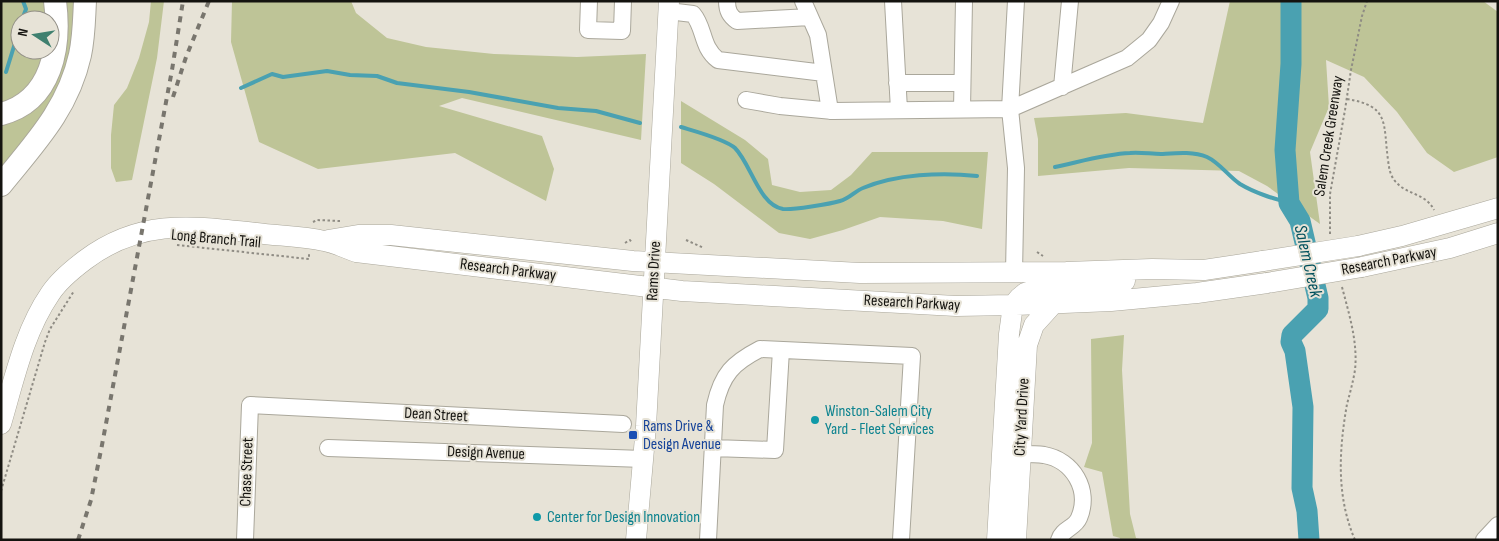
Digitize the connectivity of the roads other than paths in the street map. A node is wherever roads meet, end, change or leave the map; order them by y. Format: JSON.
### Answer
{"nodes":[{"id":1,"x":55,"y":1,"type":"edge"},
{"id":2,"x":85,"y":1,"type":"edge"},
{"id":3,"x":589,"y":1,"type":"edge"},
{"id":4,"x":623,"y":1,"type":"edge"},
{"id":5,"x":727,"y":1,"type":"edge"},
{"id":6,"x":803,"y":1,"type":"edge"},
{"id":7,"x":894,"y":1,"type":"edge"},
{"id":8,"x":964,"y":1,"type":"edge"},
{"id":9,"x":1016,"y":1,"type":"edge"},
{"id":10,"x":1070,"y":1,"type":"edge"},
{"id":11,"x":1171,"y":1,"type":"edge"},
{"id":12,"x":668,"y":6,"type":"edge"},
{"id":13,"x":810,"y":17,"type":"junction"},
{"id":14,"x":824,"y":73,"type":"junction"},
{"id":15,"x":897,"y":83,"type":"junction"},
{"id":16,"x":962,"y":83,"type":"junction"},
{"id":17,"x":1062,"y":87,"type":"junction"},
{"id":18,"x":746,"y":100,"type":"dead end"},
{"id":19,"x":962,"y":109,"type":"junction"},
{"id":20,"x":1010,"y":109,"type":"junction"},
{"id":21,"x":899,"y":110,"type":"junction"},
{"id":22,"x":830,"y":111,"type":"junction"},
{"id":23,"x":1,"y":114,"type":"edge"},
{"id":24,"x":1,"y":184,"type":"edge"},
{"id":25,"x":1498,"y":208,"type":"edge"},
{"id":26,"x":1498,"y":233,"type":"edge"},
{"id":27,"x":316,"y":247,"type":"junction"},
{"id":28,"x":655,"y":262,"type":"junction"},
{"id":29,"x":1204,"y":270,"type":"junction"},
{"id":30,"x":1014,"y":272,"type":"junction"},
{"id":31,"x":654,"y":287,"type":"junction"},
{"id":32,"x":1053,"y":304,"type":"junction"},
{"id":33,"x":1014,"y":305,"type":"junction"},
{"id":34,"x":781,"y":350,"type":"junction"},
{"id":35,"x":250,"y":405,"type":"joint"},
{"id":36,"x":1,"y":424,"type":"edge"},
{"id":37,"x":623,"y":424,"type":"dead end"},
{"id":38,"x":328,"y":448,"type":"dead end"},
{"id":39,"x":713,"y":448,"type":"junction"},
{"id":40,"x":1020,"y":454,"type":"junction"},
{"id":41,"x":643,"y":459,"type":"junction"},
{"id":42,"x":1498,"y":525,"type":"edge"},
{"id":43,"x":244,"y":540,"type":"edge"},
{"id":44,"x":636,"y":540,"type":"edge"},
{"id":45,"x":708,"y":540,"type":"edge"},
{"id":46,"x":901,"y":540,"type":"edge"},
{"id":47,"x":997,"y":540,"type":"edge"},
{"id":48,"x":1016,"y":540,"type":"edge"},
{"id":49,"x":1059,"y":540,"type":"edge"},
{"id":50,"x":1484,"y":540,"type":"edge"}],
"edges":[{"from":1,"to":23,"type":"highway"},
{"from":2,"to":24,"type":"highway"},
{"from":3,"to":4,"type":"street"},
{"from":5,"to":13,"type":"street"},
{"from":6,"to":13,"type":"street"},
{"from":7,"to":15,"type":"street"},
{"from":8,"to":16,"type":"street"},
{"from":9,"to":20,"type":"street"},
{"from":10,"to":17,"type":"street"},
{"from":11,"to":17,"type":"street"},
{"from":12,"to":14,"type":"street"},
{"from":12,"to":28,"type":"main road","name":"Rams Drive"},
{"from":13,"to":14,"type":"street"},
{"from":14,"to":22,"type":"street"},
{"from":15,"to":16,"type":"street"},
{"from":15,"to":21,"type":"street"},
{"from":16,"to":19,"type":"street"},
{"from":17,"to":20,"type":"street"},
{"from":18,"to":22,"type":"street"},
{"from":19,"to":20,"type":"street"},
{"from":19,"to":21,"type":"street"},
{"from":20,"to":30,"type":"street"},
{"from":21,"to":22,"type":"street"},
{"from":25,"to":29,"type":"main road","name":"Research Parkway","bridge":true},
{"from":26,"to":32,"type":"main road","name":"Research Parkway","bridge":true},
{"from":27,"to":28,"type":"main road","name":"Research Parkway"},
{"from":27,"to":31,"type":"main road","name":"Research Parkway"},
{"from":27,"to":36,"type":"main road","name":"Research Parkway"},
{"from":28,"to":30,"type":"main road","name":"Research Parkway"},
{"from":28,"to":31,"type":"main road","name":"Rams Drive"},
{"from":29,"to":30,"type":"main road","name":"Research Parkway"},
{"from":29,"to":33,"type":"main road"},
{"from":31,"to":33,"type":"main road","name":"Research Parkway"},
{"from":31,"to":41,"type":"main road","name":"Rams Drive"},
{"from":32,"to":33,"type":"main road","name":"Research Parkway"},
{"from":32,"to":40,"type":"main road","name":"City Yard Drive"},
{"from":33,"to":47,"type":"main road","name":"City Yard Drive"},
{"from":34,"to":39,"type":"street"},
{"from":34,"to":39,"type":"street"},
{"from":34,"to":46,"type":"street"},
{"from":35,"to":37,"type":"street","name":"Dean Street"},
{"from":35,"to":43,"type":"street","name":"Chase Street"},
{"from":38,"to":41,"type":"street","name":"Design Avenue"},
{"from":39,"to":45,"type":"street"},
{"from":40,"to":48,"type":"main road","name":"City Yard Drive"},
{"from":40,"to":49,"type":"street"},
{"from":41,"to":44,"type":"main road","name":"Rams Drive"},
{"from":42,"to":50,"type":"street"}]}
